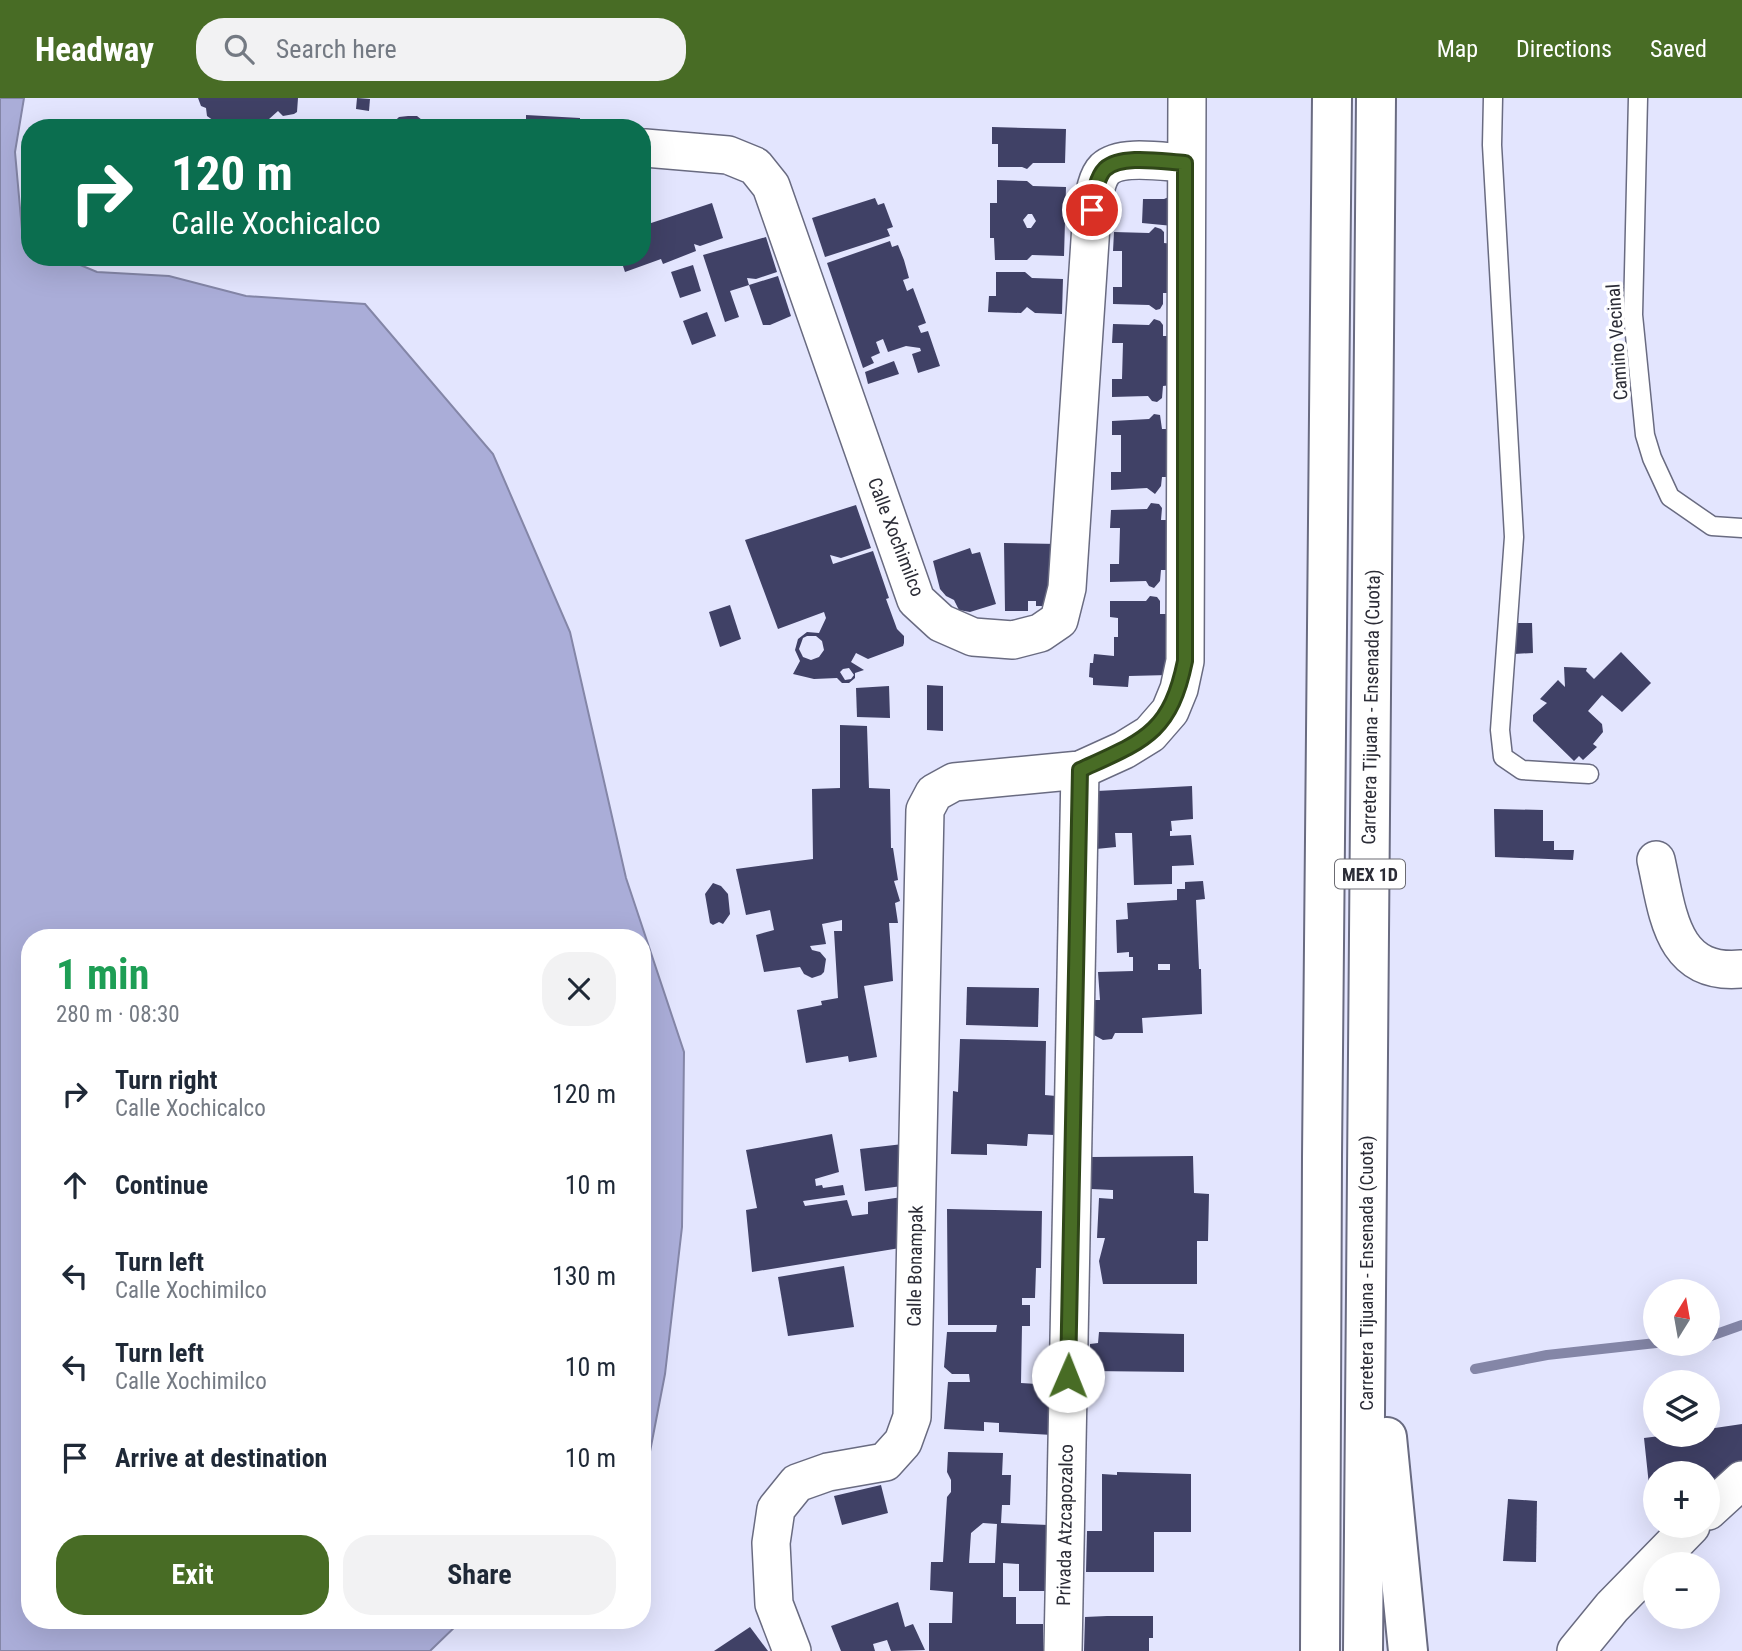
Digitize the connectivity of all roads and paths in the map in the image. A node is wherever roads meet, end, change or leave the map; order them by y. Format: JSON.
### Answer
{"nodes":[{"id":1,"x":1187,"y":98,"type":"edge"},
{"id":2,"x":1332,"y":98,"type":"edge"},
{"id":3,"x":1376,"y":98,"type":"edge"},
{"id":4,"x":1493,"y":98,"type":"edge"},
{"id":5,"x":1639,"y":98,"type":"edge"},
{"id":6,"x":651,"y":149,"type":"edge"},
{"id":7,"x":1185,"y":163,"type":"junction"},
{"id":8,"x":1742,"y":528,"type":"edge"},
{"id":9,"x":1080,"y":770,"type":"junction"},
{"id":10,"x":1589,"y":774,"type":"dead end"},
{"id":11,"x":1656,"y":859,"type":"dead end"},
{"id":12,"x":1742,"y":969,"type":"edge"},
{"id":13,"x":1367,"y":1138,"type":"junction"},
{"id":14,"x":1742,"y":1480,"type":"edge"},
{"id":15,"x":1720,"y":1500,"type":"edge"},
{"id":16,"x":1679,"y":1538,"type":"edge"},
{"id":17,"x":793,"y":1651,"type":"edge"},
{"id":18,"x":1063,"y":1651,"type":"edge"},
{"id":19,"x":1320,"y":1651,"type":"edge"},
{"id":20,"x":1363,"y":1651,"type":"edge"},
{"id":21,"x":1408,"y":1651,"type":"edge"},
{"id":22,"x":1576,"y":1651,"type":"edge"}],
"edges":[{"from":1,"to":7,"type":"street"},
{"from":2,"to":19,"type":"highway","number":"MEX 1D"},
{"from":3,"to":13,"type":"highway","name":"Carretera Tijuana - Ensenada (Cuota)","number":"MEX 1D"},
{"from":4,"to":10,"type":"lane"},
{"from":5,"to":8,"type":"lane","name":"Camino Vecinal"},
{"from":6,"to":7,"type":"street","name":"Calle Xochimilco"},
{"from":7,"to":9,"type":"street"},
{"from":9,"to":17,"type":"street","name":"Calle Bonampak"},
{"from":9,"to":18,"type":"street","name":"Privada Atzcapozalco"},
{"from":11,"to":12,"type":"street"},
{"from":13,"to":20,"type":"highway","name":"Carretera Tijuana - Ensenada (Cuota)","number":"MEX 1D"},
{"from":13,"to":21,"type":"highway"},
{"from":14,"to":15,"type":"street"},
{"from":16,"to":22,"type":"street"}]}
